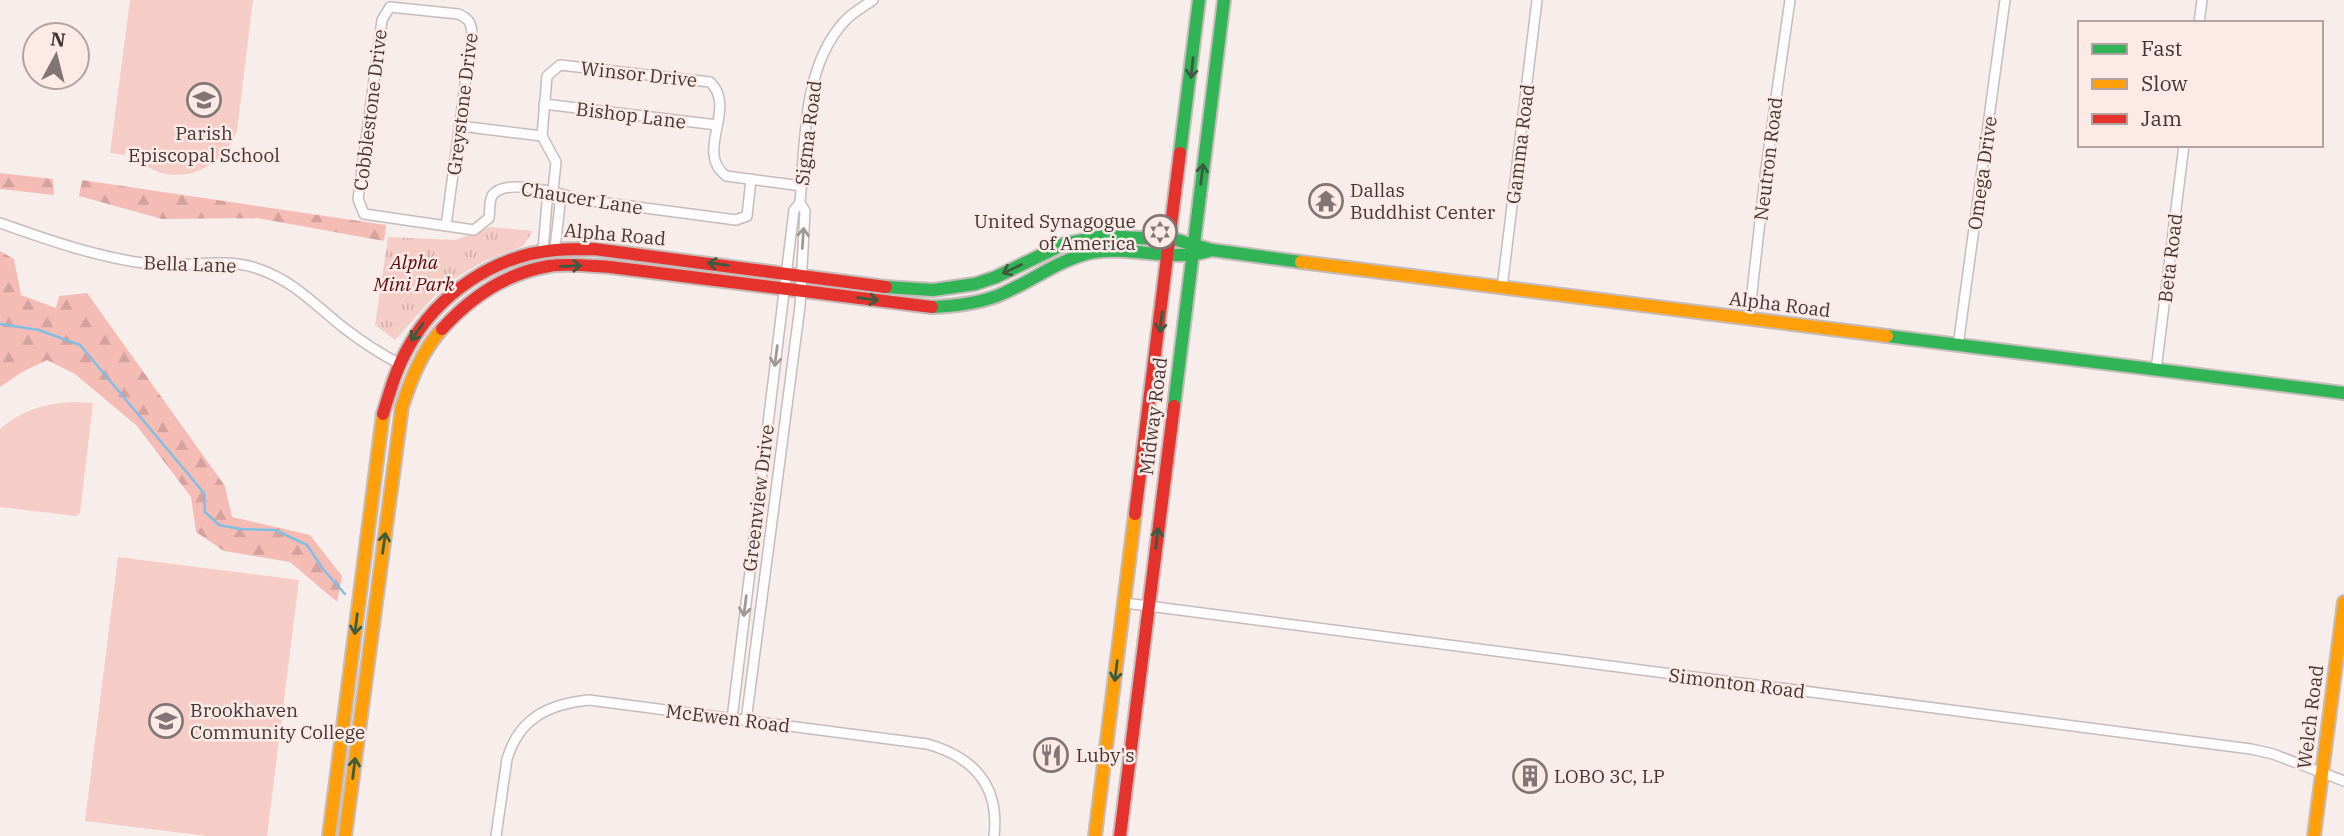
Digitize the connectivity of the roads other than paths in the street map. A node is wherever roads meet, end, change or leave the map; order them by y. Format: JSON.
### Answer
{"nodes":[{"id":1,"x":873,"y":0,"type":"edge"},
{"id":2,"x":1199,"y":0,"type":"edge"},
{"id":3,"x":1224,"y":0,"type":"edge"},
{"id":4,"x":1537,"y":0,"type":"edge"},
{"id":5,"x":1790,"y":0,"type":"edge"},
{"id":6,"x":2005,"y":0,"type":"edge"},
{"id":7,"x":2202,"y":0,"type":"edge"},
{"id":8,"x":390,"y":7,"type":"joint"},
{"id":9,"x":2199,"y":21,"type":"edge"},
{"id":10,"x":544,"y":104,"type":"junction"},
{"id":11,"x":717,"y":125,"type":"junction"},
{"id":12,"x":460,"y":126,"type":"junction"},
{"id":13,"x":542,"y":136,"type":"junction"},
{"id":14,"x":2184,"y":147,"type":"edge"},
{"id":15,"x":751,"y":179,"type":"junction"},
{"id":16,"x":802,"y":186,"type":"junction"},
{"id":17,"x":553,"y":191,"type":"junction"},
{"id":18,"x":800,"y":203,"type":"junction"},
{"id":19,"x":364,"y":214,"type":"joint"},
{"id":20,"x":0,"y":223,"type":"edge"},
{"id":21,"x":446,"y":226,"type":"junction"},
{"id":22,"x":1171,"y":239,"type":"junction"},
{"id":23,"x":1194,"y":241,"type":"junction"},
{"id":24,"x":549,"y":249,"type":"junction"},
{"id":25,"x":1212,"y":250,"type":"junction"},
{"id":26,"x":1169,"y":254,"type":"junction"},
{"id":27,"x":1192,"y":256,"type":"junction"},
{"id":28,"x":785,"y":280,"type":"junction"},
{"id":29,"x":801,"y":282,"type":"junction"},
{"id":30,"x":497,"y":283,"type":"junction"},
{"id":31,"x":1502,"y":288,"type":"junction"},
{"id":32,"x":935,"y":291,"type":"junction"},
{"id":33,"x":934,"y":307,"type":"junction"},
{"id":34,"x":434,"y":310,"type":"junction"},
{"id":35,"x":1749,"y":319,"type":"junction"},
{"id":36,"x":445,"y":323,"type":"junction"},
{"id":37,"x":1958,"y":346,"type":"junction"},
{"id":38,"x":398,"y":363,"type":"junction"},
{"id":39,"x":2156,"y":370,"type":"junction"},
{"id":40,"x":2344,"y":393,"type":"edge"},
{"id":41,"x":766,"y":434,"type":"junction"},
{"id":42,"x":784,"y":436,"type":"junction"},
{"id":43,"x":759,"y":490,"type":"junction"},
{"id":44,"x":776,"y":492,"type":"junction"},
{"id":45,"x":749,"y":575,"type":"junction"},
{"id":46,"x":765,"y":577,"type":"junction"},
{"id":47,"x":2344,"y":602,"type":"edge"},
{"id":48,"x":1125,"y":603,"type":"junction"},
{"id":49,"x":1149,"y":606,"type":"junction"},
{"id":50,"x":732,"y":719,"type":"junction"},
{"id":51,"x":746,"y":720,"type":"junction"},
{"id":52,"x":2322,"y":772,"type":"junction"},
{"id":53,"x":2344,"y":781,"type":"edge"},
{"id":54,"x":329,"y":836,"type":"edge"},
{"id":55,"x":345,"y":836,"type":"edge"},
{"id":56,"x":496,"y":836,"type":"edge"},
{"id":57,"x":994,"y":836,"type":"edge"},
{"id":58,"x":1095,"y":836,"type":"edge"},
{"id":59,"x":1120,"y":836,"type":"edge"},
{"id":60,"x":2314,"y":836,"type":"edge"}],
"edges":[{"from":1,"to":16,"type":"street","name":"Sigma Road"},
{"from":2,"to":22,"type":"street","name":"Midway Road","one_way":true},
{"from":23,"to":3,"type":"street","name":"Midway Road","one_way":true},
{"from":4,"to":31,"type":"street","name":"Gamma Road"},
{"from":5,"to":35,"type":"street","name":"Neutron Road"},
{"from":6,"to":37,"type":"street","name":"Omega Drive"},
{"from":7,"to":9,"type":"street"},
{"from":8,"to":12,"type":"street","name":"Greystone Drive"},
{"from":8,"to":19,"type":"street","name":"Cobblestone Drive"},
{"from":10,"to":11,"type":"street","name":"Bishop Lane"},
{"from":10,"to":11,"type":"street","name":"Winsor Drive"},
{"from":10,"to":13,"type":"street"},
{"from":11,"to":15,"type":"street"},
{"from":12,"to":13,"type":"street"},
{"from":12,"to":21,"type":"street","name":"Greystone Drive"},
{"from":13,"to":17,"type":"street"},
{"from":14,"to":39,"type":"street","name":"Beta Road"},
{"from":15,"to":16,"type":"street"},
{"from":15,"to":17,"type":"street","name":"Chaucer Lane"},
{"from":16,"to":18,"type":"street","name":"Sigma Road"},
{"from":17,"to":21,"type":"street","name":"Chaucer Lane"},
{"from":17,"to":24,"type":"street"},
{"from":18,"to":28,"type":"street","name":"Sigma Road"},
{"from":29,"to":18,"type":"street","name":"Sigma Road","one_way":true},
{"from":19,"to":21,"type":"street","name":"Chaucer Lane"},
{"from":20,"to":38,"type":"street","name":"Bella Lane"},
{"from":22,"to":23,"type":"street","name":"Alpha Road"},
{"from":22,"to":26,"type":"street","name":"Midway Road"},
{"from":22,"to":32,"type":"street","name":"Alpha Road","one_way":true},
{"from":23,"to":25,"type":"street","name":"Alpha Road"},
{"from":23,"to":27,"type":"street","name":"Midway Road"},
{"from":28,"to":24,"type":"street","name":"Alpha Road","one_way":true},
{"from":24,"to":30,"type":"street"},
{"from":24,"to":34,"type":"street","name":"Alpha Road"},
{"from":25,"to":27,"type":"street","name":"Alpha Road"},
{"from":25,"to":31,"type":"street","name":"Alpha Road"},
{"from":26,"to":27,"type":"street","name":"Alpha Road"},
{"from":26,"to":33,"type":"street","name":"Alpha Road"},
{"from":26,"to":48,"type":"street","name":"Midway Road","one_way":true},
{"from":49,"to":27,"type":"street","name":"Midway Road","one_way":true},
{"from":28,"to":29,"type":"street","name":"Alpha Road"},
{"from":30,"to":28,"type":"street","name":"Alpha Road","one_way":true},
{"from":28,"to":41,"type":"street","name":"Greenview Drive","one_way":true},
{"from":29,"to":32,"type":"street","name":"Alpha Road"},
{"from":29,"to":33,"type":"street","name":"Alpha Road","one_way":true},
{"from":29,"to":42,"type":"street","name":"Greenview Drive"},
{"from":30,"to":36,"type":"street","name":"Alpha Road"},
{"from":31,"to":35,"type":"street","name":"Alpha Road"},
{"from":32,"to":33,"type":"street"},
{"from":34,"to":36,"type":"street"},
{"from":34,"to":38,"type":"street","name":"Alpha Road","one_way":true},
{"from":35,"to":37,"type":"street","name":"Alpha Road"},
{"from":55,"to":36,"type":"street","name":"Alpha Road","one_way":true},
{"from":37,"to":39,"type":"street","name":"Alpha Road"},
{"from":38,"to":54,"type":"street","name":"Alpha Road","one_way":true},
{"from":39,"to":40,"type":"street","name":"Alpha Road"},
{"from":41,"to":42,"type":"street"},
{"from":41,"to":43,"type":"street","name":"Greenview Drive"},
{"from":42,"to":44,"type":"street","name":"Greenview Drive"},
{"from":43,"to":44,"type":"street"},
{"from":43,"to":45,"type":"street","name":"Greenview Drive"},
{"from":44,"to":46,"type":"street","name":"Greenview Drive"},
{"from":45,"to":46,"type":"street"},
{"from":45,"to":50,"type":"street","name":"Greenview Drive","one_way":true},
{"from":46,"to":51,"type":"street","name":"Greenview Drive"},
{"from":47,"to":52,"type":"street","name":"Welch Road"},
{"from":48,"to":49,"type":"street","name":"Simonton Road"},
{"from":48,"to":58,"type":"street","name":"Midway Road","one_way":true},
{"from":49,"to":52,"type":"street","name":"Simonton Road"},
{"from":49,"to":59,"type":"street","name":"Midway Road"},
{"from":50,"to":51,"type":"street","name":"McEwen Road"},
{"from":50,"to":56,"type":"street","name":"McEwen Road"},
{"from":51,"to":57,"type":"street","name":"McEwen Road"},
{"from":52,"to":53,"type":"street","name":"Simonton Road"},
{"from":52,"to":60,"type":"street","name":"Welch Road"}]}
